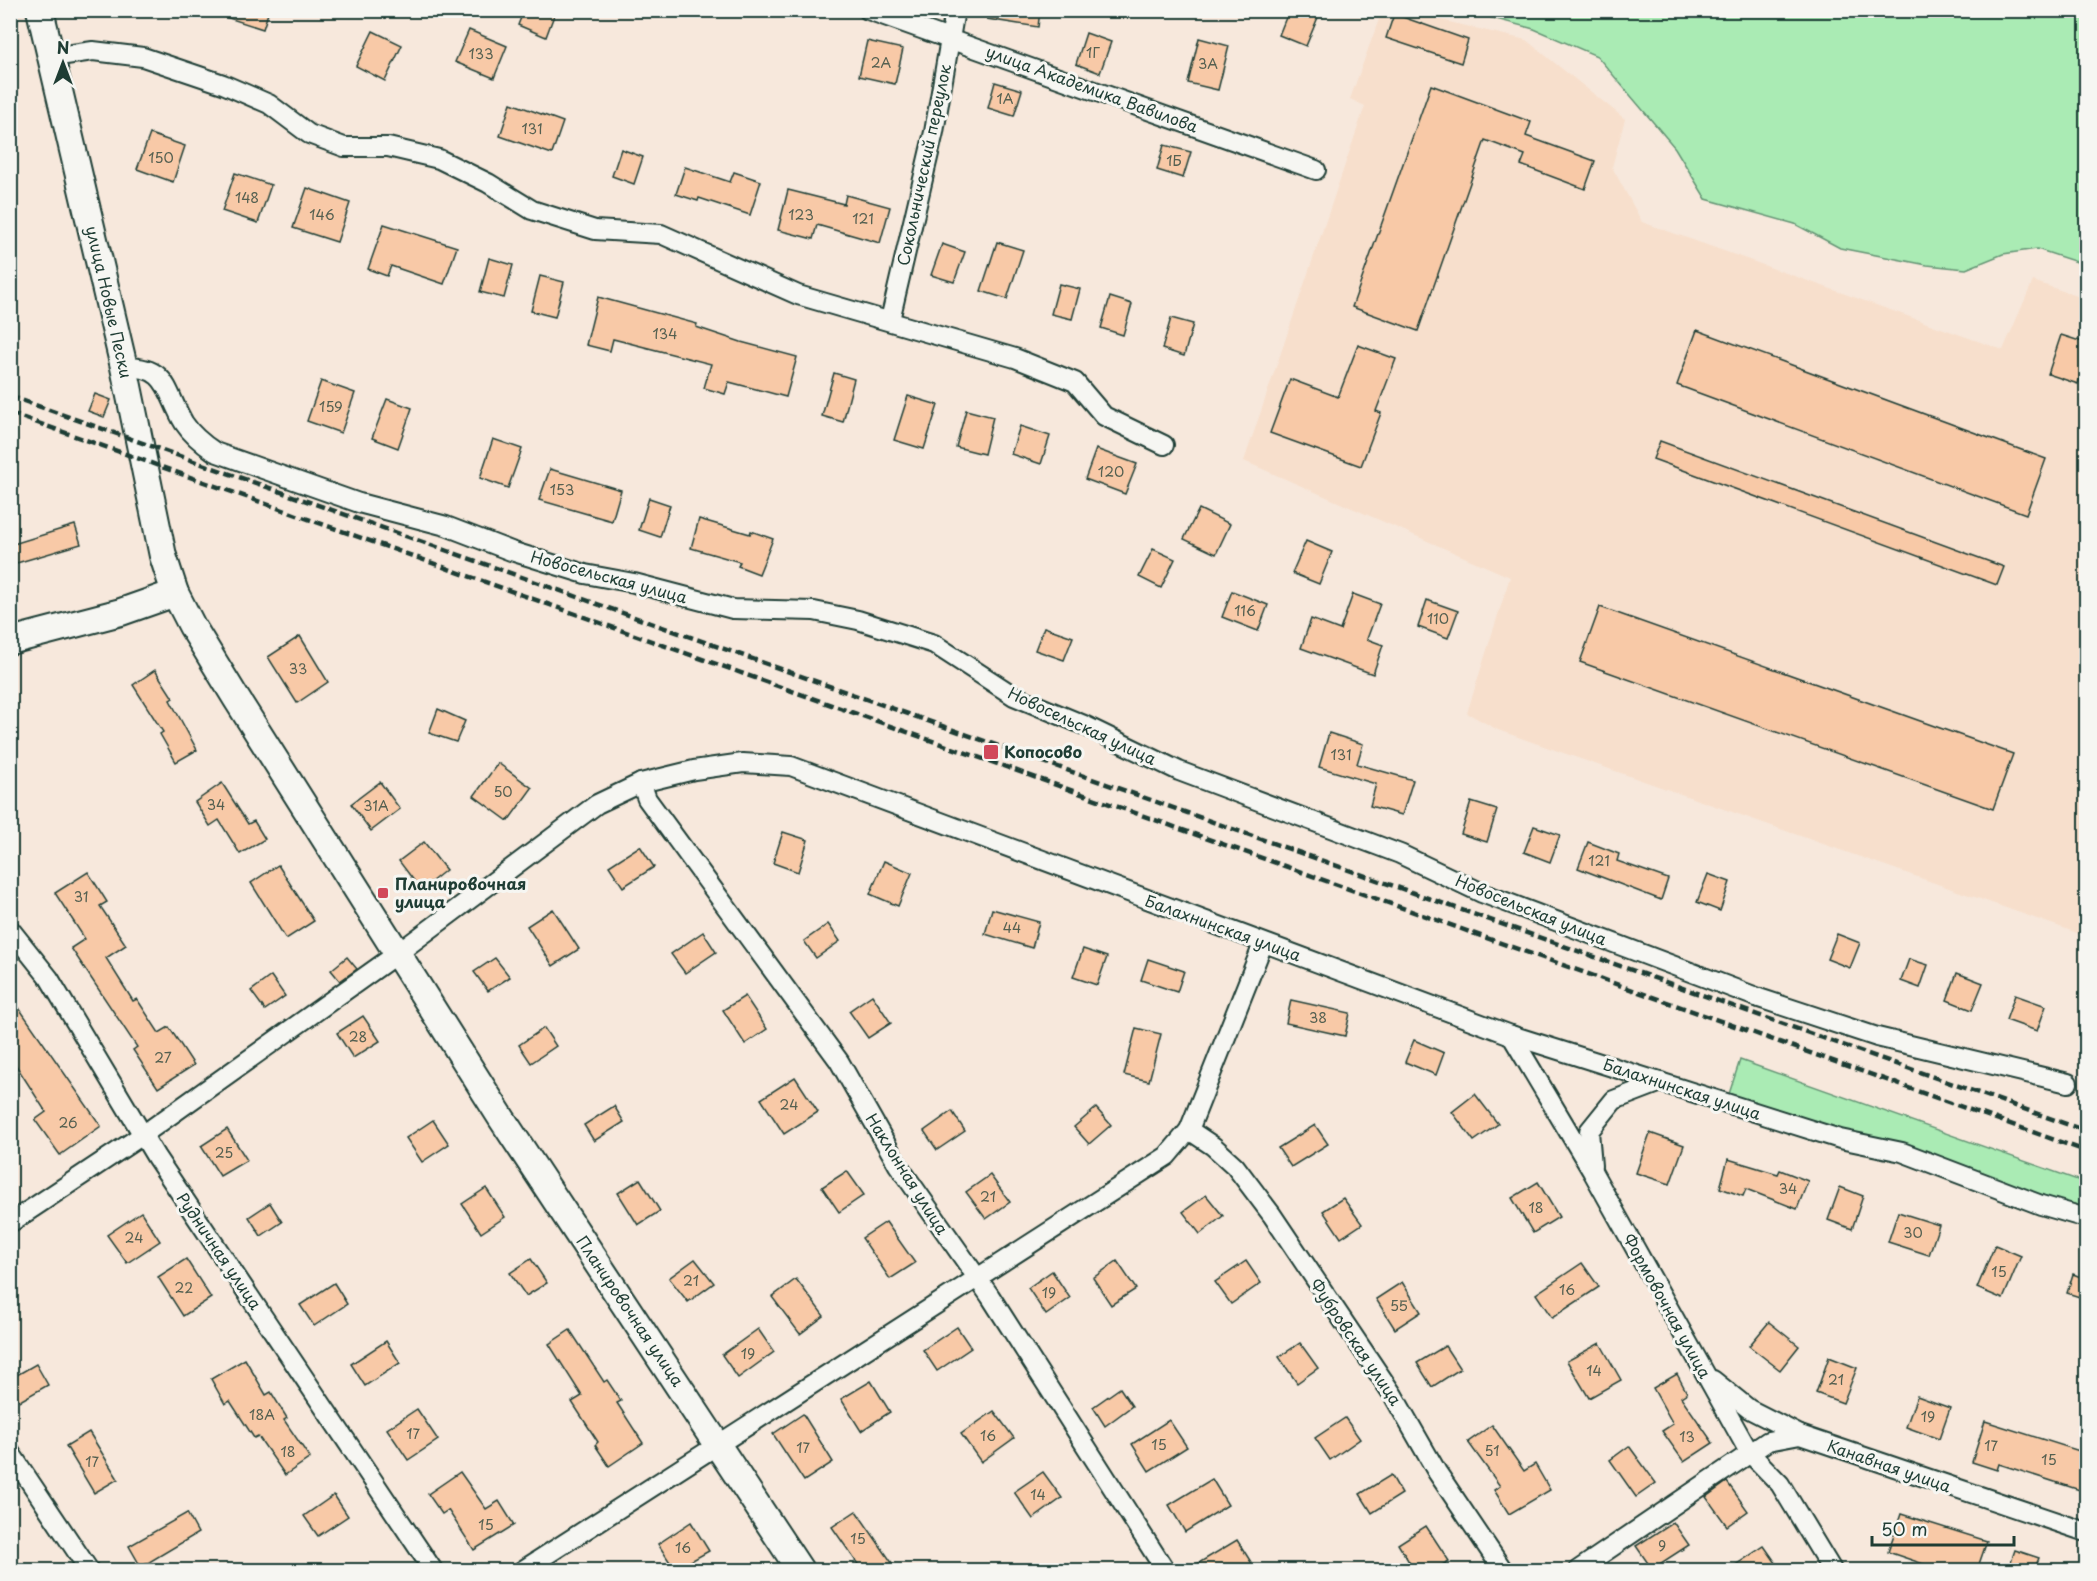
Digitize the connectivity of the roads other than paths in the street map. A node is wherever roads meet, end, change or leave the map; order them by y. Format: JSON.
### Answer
{"nodes":[{"id":1,"x":40,"y":10,"type":"edge"},
{"id":2,"x":868,"y":10,"type":"edge"},
{"id":3,"x":955,"y":10,"type":"edge"},
{"id":4,"x":950,"y":38,"type":"junction"},
{"id":5,"x":52,"y":57,"type":"junction"},
{"id":6,"x":1316,"y":170,"type":"dead end"},
{"id":7,"x":890,"y":320,"type":"junction"},
{"id":8,"x":124,"y":368,"type":"junction"},
{"id":9,"x":1164,"y":444,"type":"dead end"},
{"id":10,"x":175,"y":593,"type":"junction"},
{"id":11,"x":10,"y":641,"type":"edge"},
{"id":12,"x":642,"y":783,"type":"junction"},
{"id":13,"x":10,"y":929,"type":"edge"},
{"id":14,"x":1263,"y":944,"type":"junction"},
{"id":15,"x":398,"y":953,"type":"junction"},
{"id":16,"x":1511,"y":1035,"type":"junction"},
{"id":17,"x":1661,"y":1082,"type":"junction"},
{"id":18,"x":2068,"y":1083,"type":"dead end"},
{"id":19,"x":1189,"y":1130,"type":"junction"},
{"id":20,"x":144,"y":1134,"type":"junction"},
{"id":21,"x":1593,"y":1171,"type":"junction"},
{"id":22,"x":2086,"y":1218,"type":"edge"},
{"id":23,"x":10,"y":1223,"type":"edge"},
{"id":24,"x":975,"y":1277,"type":"junction"},
{"id":25,"x":1705,"y":1374,"type":"junction"},
{"id":26,"x":1800,"y":1435,"type":"junction"},
{"id":27,"x":719,"y":1446,"type":"junction"},
{"id":28,"x":10,"y":1452,"type":"edge"},
{"id":29,"x":1749,"y":1452,"type":"junction"},
{"id":30,"x":2086,"y":1532,"type":"edge"},
{"id":31,"x":89,"y":1570,"type":"edge"},
{"id":32,"x":433,"y":1570,"type":"edge"},
{"id":33,"x":523,"y":1570,"type":"edge"},
{"id":34,"x":800,"y":1570,"type":"edge"},
{"id":35,"x":1165,"y":1570,"type":"edge"},
{"id":36,"x":1503,"y":1570,"type":"edge"},
{"id":37,"x":1578,"y":1570,"type":"edge"},
{"id":38,"x":1832,"y":1570,"type":"edge"}],
"edges":[{"from":1,"to":5,"type":"main road","name":"улица Новые Пески"},
{"from":2,"to":4,"type":"street","name":"улица Академика Вавилова"},
{"from":3,"to":4,"type":"street","name":"Сокольнический переулок"},
{"from":4,"to":6,"type":"street","name":"улица Академика Вавилова"},
{"from":4,"to":7,"type":"street","name":"Сокольнический переулок"},
{"from":5,"to":7,"type":"street"},
{"from":5,"to":8,"type":"main road","name":"улица Новые Пески"},
{"from":7,"to":9,"type":"street"},
{"from":8,"to":10,"type":"main road","name":"улица Новые Пески"},
{"from":8,"to":18,"type":"street","name":"Новосельская улица"},
{"from":10,"to":11,"type":"main road"},
{"from":10,"to":15,"type":"main road","name":"Планировочная улица"},
{"from":12,"to":14,"type":"street","name":"Балахнинская улица"},
{"from":12,"to":15,"type":"street","name":"Балахнинская улица"},
{"from":12,"to":24,"type":"street","name":"Наклонная улица"},
{"from":13,"to":20,"type":"street","name":"Рудничная улица"},
{"from":14,"to":16,"type":"street","name":"Балахнинская улица"},
{"from":14,"to":19,"type":"street"},
{"from":15,"to":20,"type":"street","name":"Балахнинская улица"},
{"from":15,"to":27,"type":"main road","name":"Планировочная улица"},
{"from":16,"to":17,"type":"street","name":"Балахнинская улица"},
{"from":16,"to":21,"type":"street","name":"Формовочная улица"},
{"from":17,"to":21,"type":"street"},
{"from":17,"to":22,"type":"street","name":"Балахнинская улица"},
{"from":19,"to":24,"type":"street"},
{"from":19,"to":36,"type":"street","name":"Фубровская улица"},
{"from":20,"to":23,"type":"street","name":"Балахнинская улица"},
{"from":20,"to":32,"type":"street","name":"Рудничная улица"},
{"from":21,"to":25,"type":"street","name":"Формовочная улица"},
{"from":24,"to":27,"type":"street"},
{"from":24,"to":35,"type":"street","name":"Наклонная улица"},
{"from":25,"to":26,"type":"street","name":"Канавная улица"},
{"from":25,"to":29,"type":"street","name":"Формовочная улица"},
{"from":26,"to":29,"type":"street"},
{"from":26,"to":30,"type":"street","name":"Канавная улица"},
{"from":27,"to":33,"type":"street"},
{"from":27,"to":34,"type":"main road","name":"Планировочная улица"},
{"from":28,"to":31,"type":"street"},
{"from":29,"to":37,"type":"street"},
{"from":29,"to":38,"type":"street","name":"Формовочная улица"}]}
